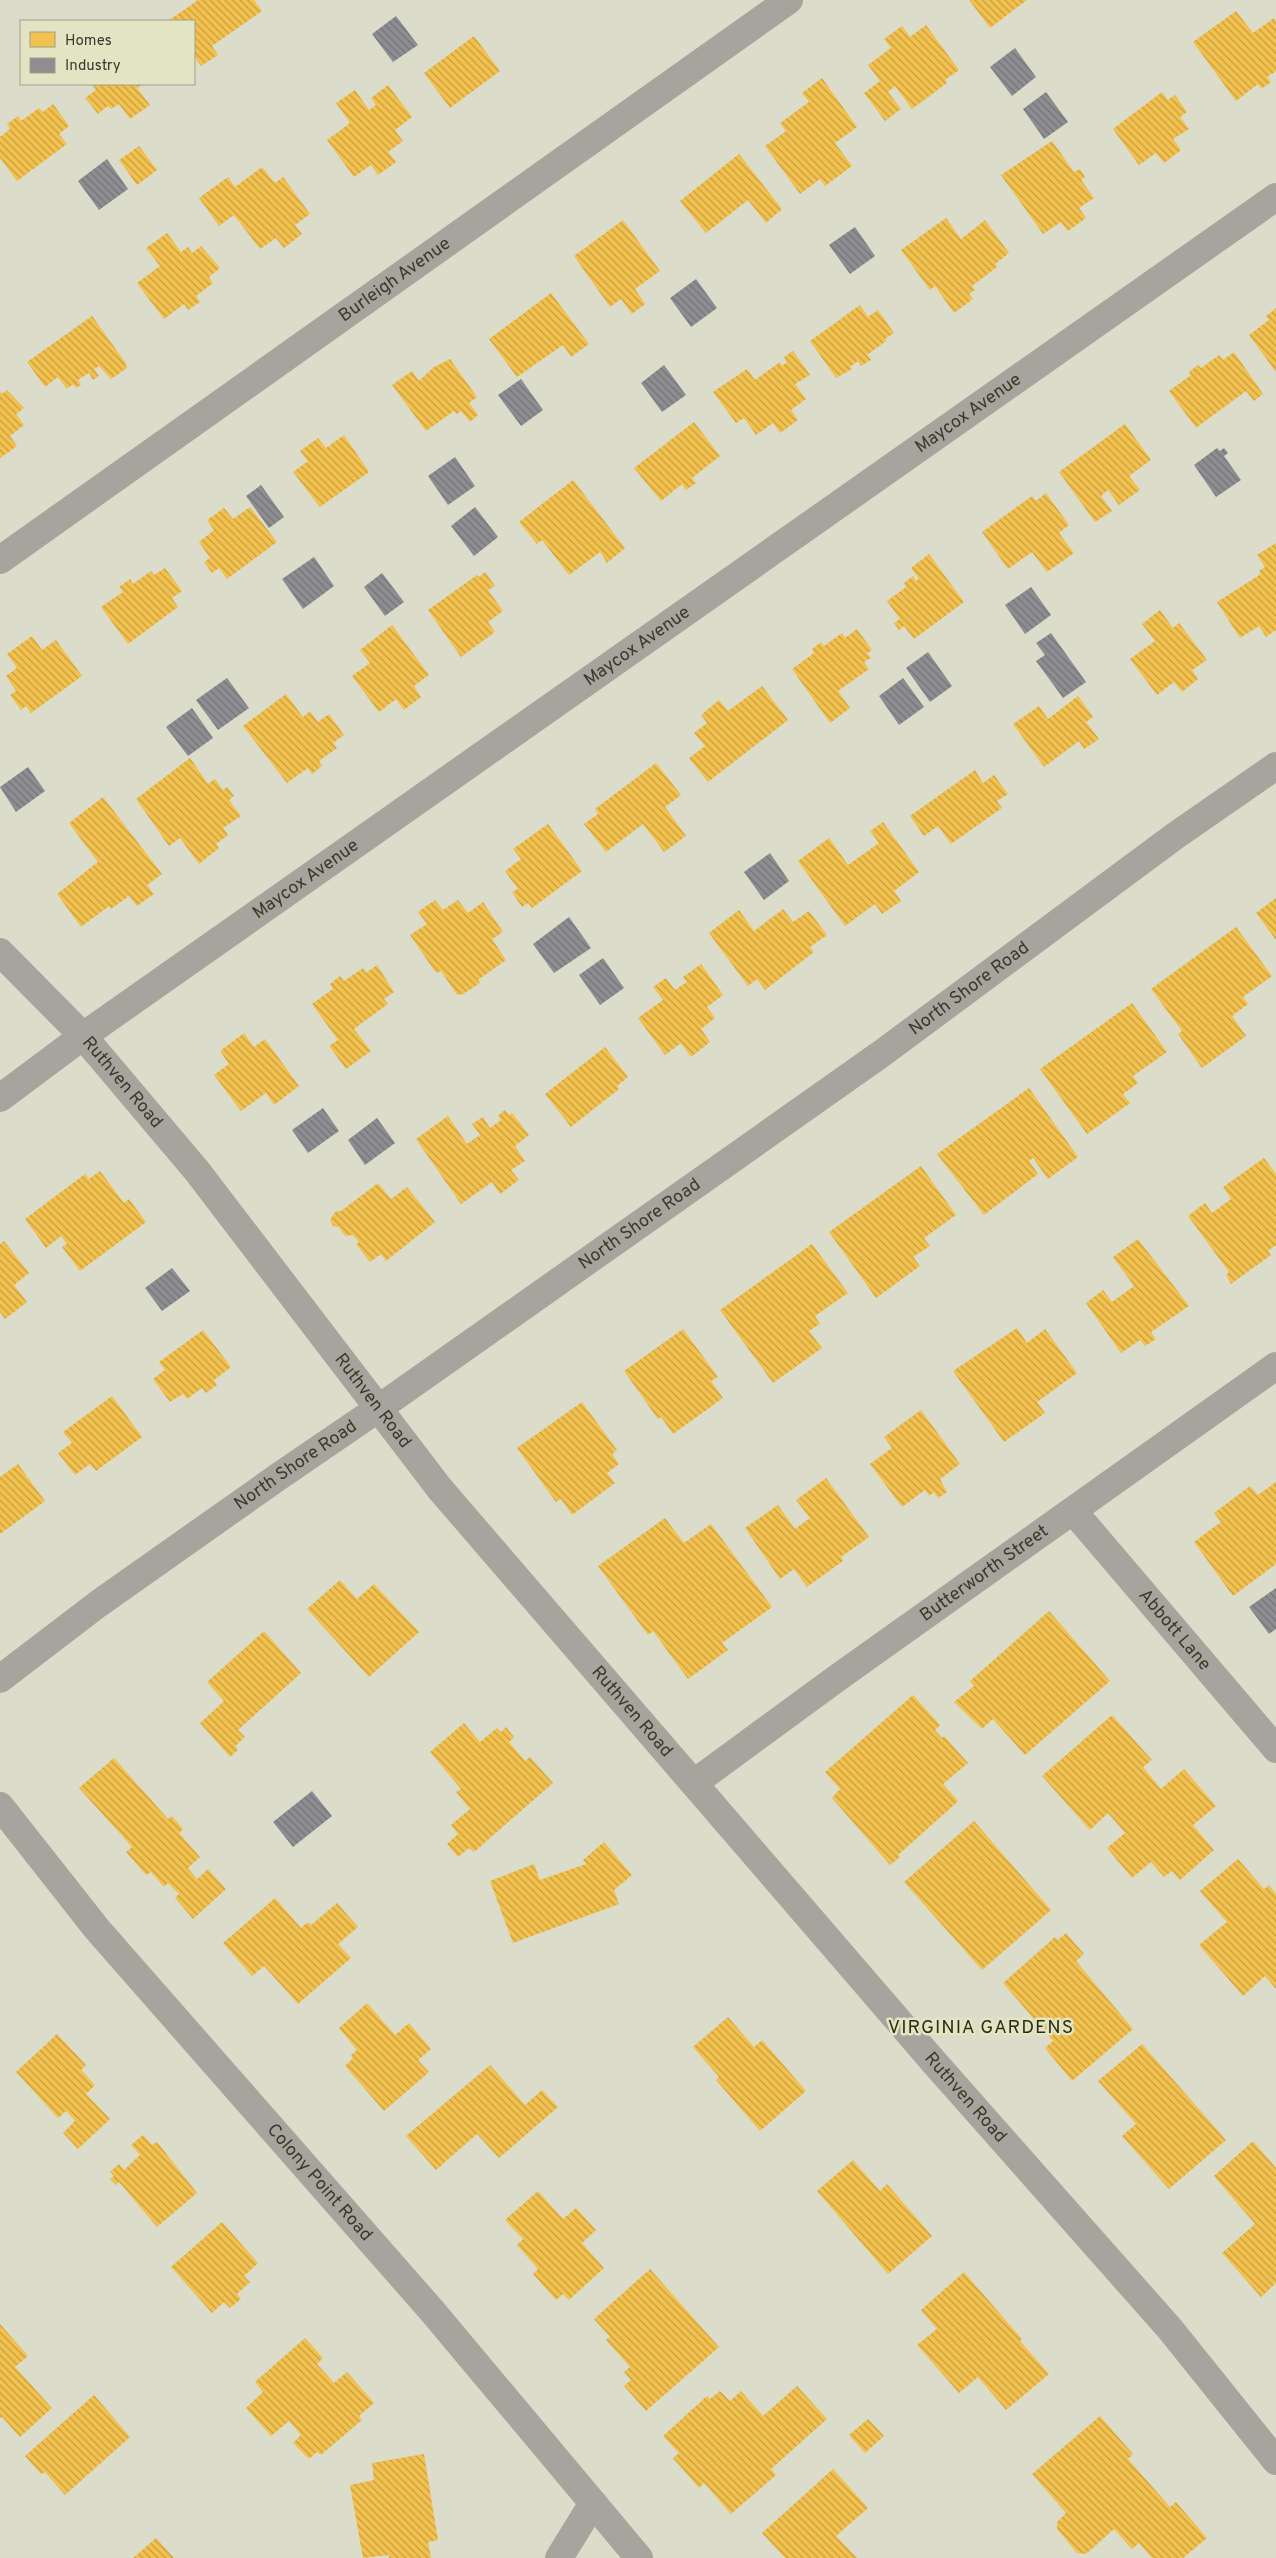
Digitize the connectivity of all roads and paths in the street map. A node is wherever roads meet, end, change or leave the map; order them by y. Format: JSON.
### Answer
{"nodes":[{"id":1,"x":789,"y":0,"type":"edge"},
{"id":2,"x":1276,"y":197,"type":"edge"},
{"id":3,"x":0,"y":560,"type":"edge"},
{"id":4,"x":1276,"y":766,"type":"edge"},
{"id":5,"x":0,"y":952,"type":"edge"},
{"id":6,"x":83,"y":1036,"type":"junction"},
{"id":7,"x":0,"y":1098,"type":"edge"},
{"id":8,"x":1276,"y":1366,"type":"edge"},
{"id":9,"x":379,"y":1408,"type":"junction"},
{"id":10,"x":1074,"y":1512,"type":"junction"},
{"id":11,"x":0,"y":1679,"type":"edge"},
{"id":12,"x":1276,"y":1749,"type":"edge"},
{"id":13,"x":694,"y":1783,"type":"junction"},
{"id":14,"x":0,"y":1806,"type":"edge"},
{"id":15,"x":1276,"y":2461,"type":"edge"},
{"id":16,"x":593,"y":2503,"type":"junction"},
{"id":17,"x":559,"y":2558,"type":"edge"},
{"id":18,"x":639,"y":2558,"type":"edge"}],
"edges":[{"from":1,"to":3,"type":"street","name":"Burleigh Avenue"},
{"from":2,"to":6,"type":"street","name":"Maycox Avenue"},
{"from":4,"to":9,"type":"street","name":"North Shore Road"},
{"from":5,"to":6,"type":"street","name":"Ruthven Road"},
{"from":6,"to":7,"type":"street","name":"Maycox Avenue"},
{"from":6,"to":9,"type":"street","name":"Ruthven Road"},
{"from":8,"to":10,"type":"street","name":"Butterworth Street"},
{"from":9,"to":11,"type":"street","name":"North Shore Road"},
{"from":9,"to":13,"type":"street","name":"Ruthven Road"},
{"from":10,"to":12,"type":"street","name":"Abbott Lane"},
{"from":10,"to":13,"type":"street","name":"Butterworth Street"},
{"from":13,"to":15,"type":"street","name":"Ruthven Road"},
{"from":14,"to":16,"type":"street","name":"Colony Point Road"},
{"from":16,"to":17,"type":"street"},
{"from":16,"to":18,"type":"street","name":"Colony Point Road"}]}
